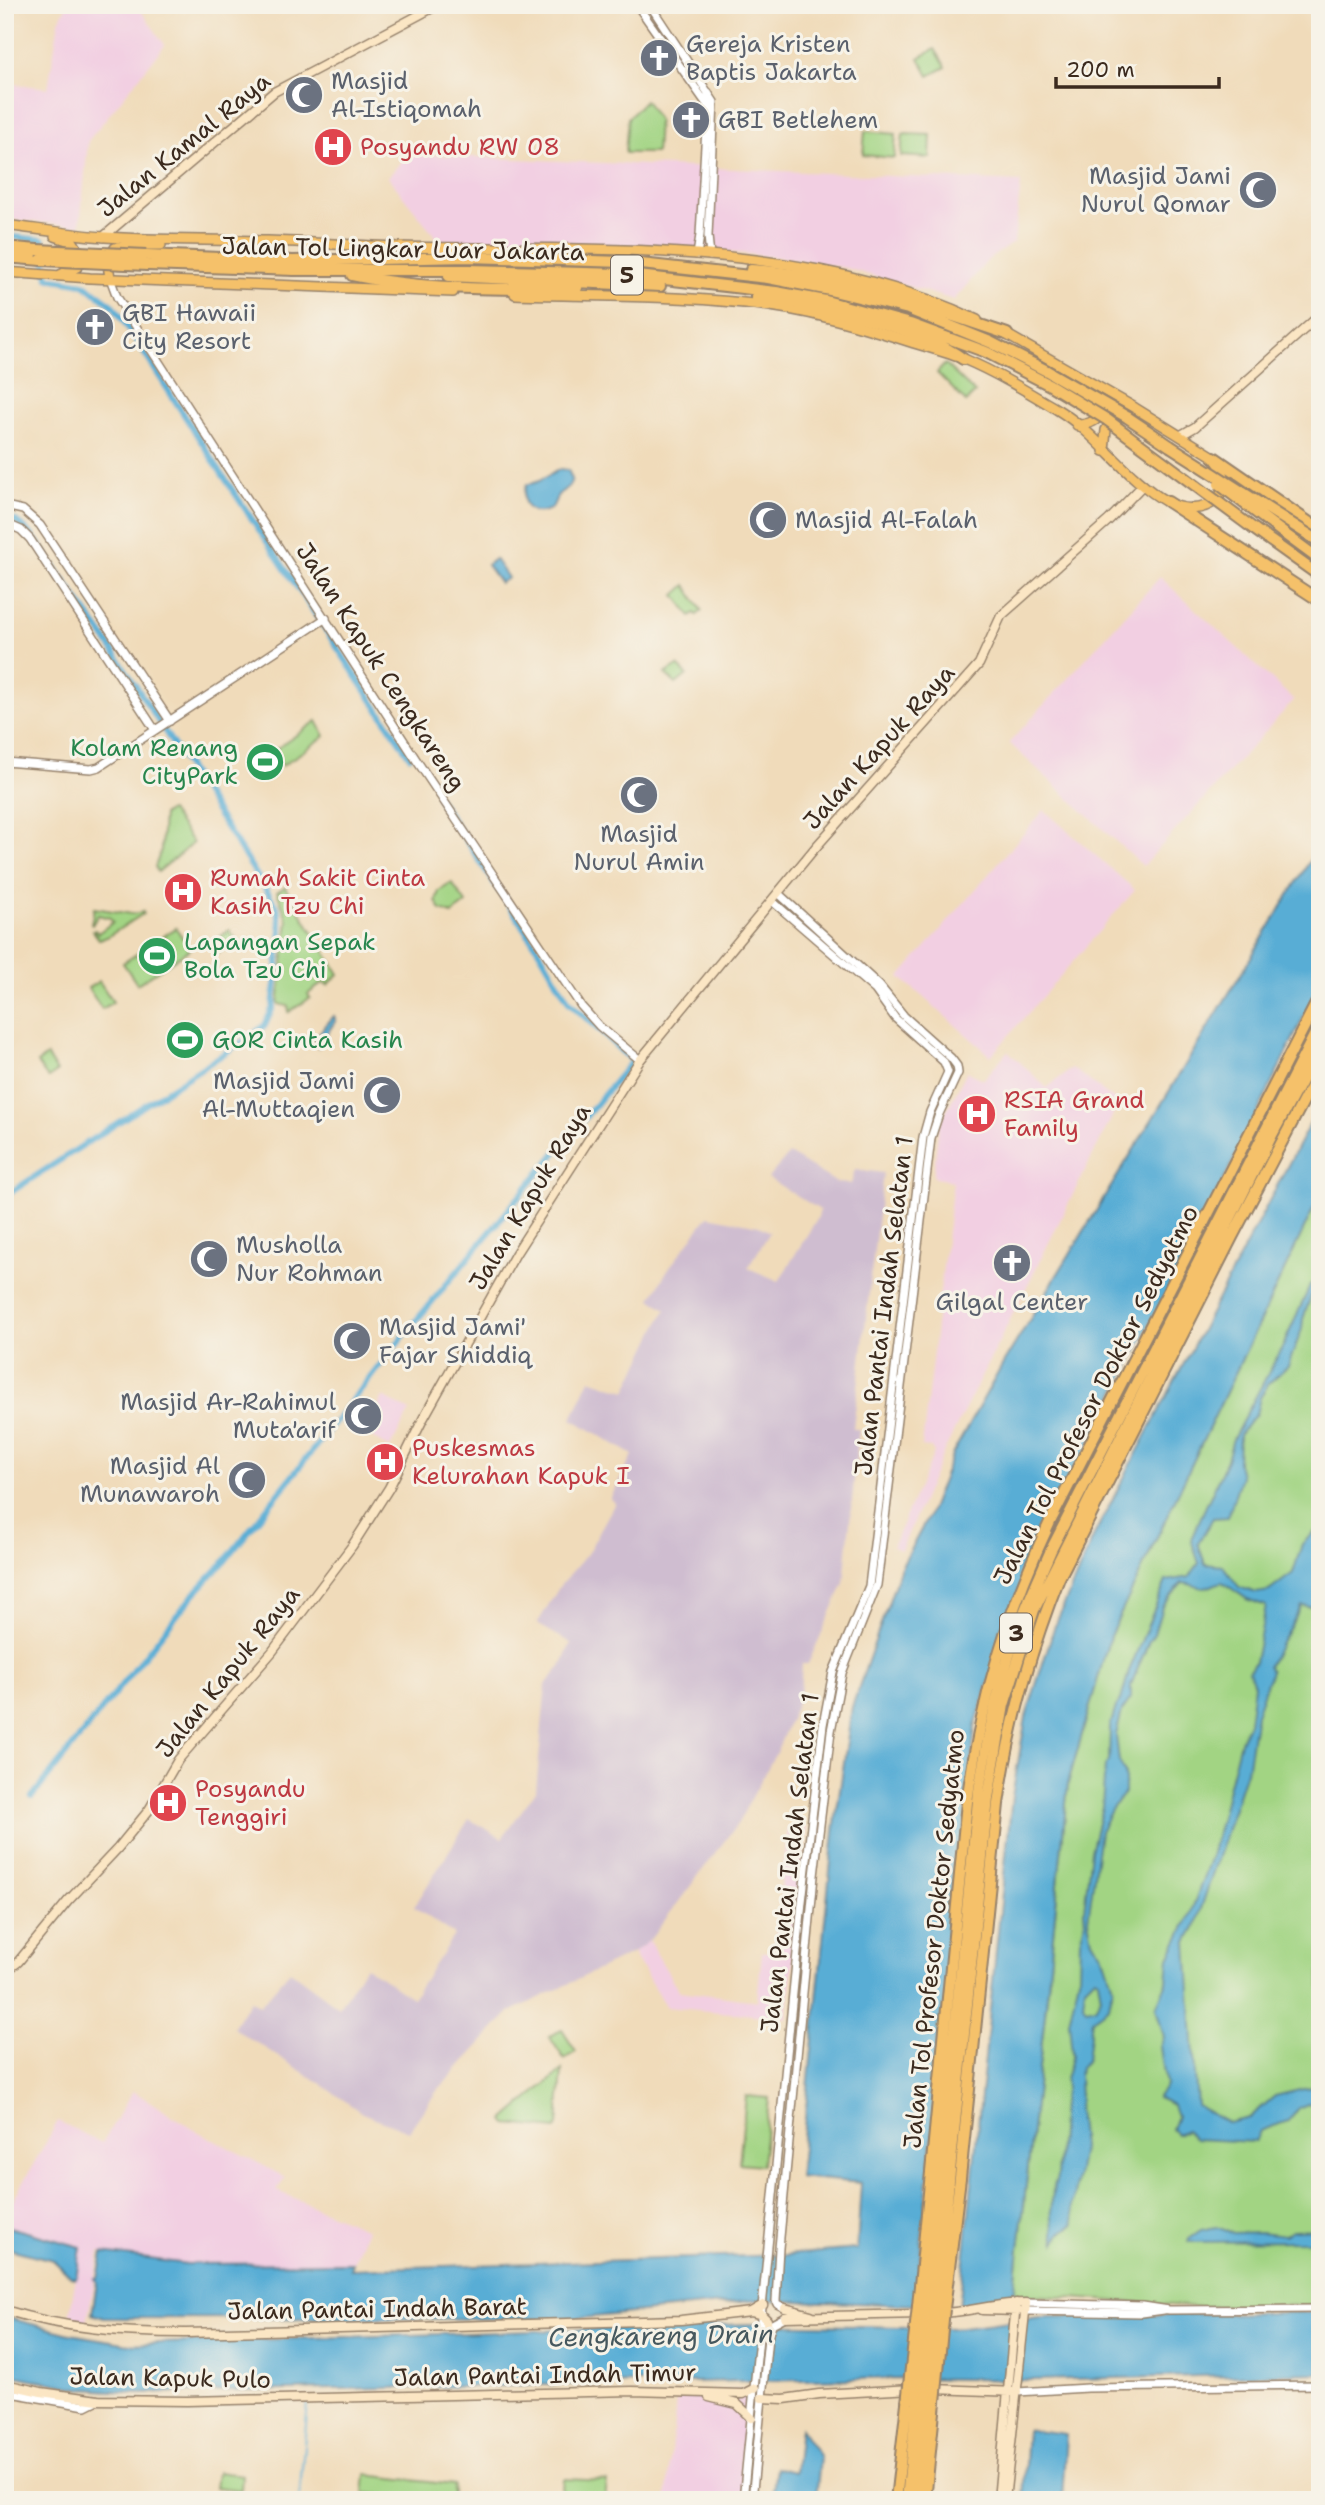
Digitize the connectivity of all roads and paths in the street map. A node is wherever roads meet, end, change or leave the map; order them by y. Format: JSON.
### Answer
{"nodes":[{"id":1,"x":438,"y":5,"type":"edge"},
{"id":2,"x":637,"y":5,"type":"edge"},
{"id":3,"x":650,"y":5,"type":"edge"},
{"id":4,"x":709,"y":97,"type":"junction"},
{"id":5,"x":5,"y":226,"type":"edge"},
{"id":6,"x":103,"y":237,"type":"junction"},
{"id":7,"x":211,"y":241,"type":"junction"},
{"id":8,"x":134,"y":245,"type":"junction"},
{"id":9,"x":5,"y":247,"type":"edge"},
{"id":10,"x":39,"y":255,"type":"junction"},
{"id":11,"x":697,"y":255,"type":"junction"},
{"id":12,"x":710,"y":256,"type":"junction"},
{"id":13,"x":5,"y":257,"type":"edge"},
{"id":14,"x":293,"y":266,"type":"junction"},
{"id":15,"x":393,"y":269,"type":"junction"},
{"id":16,"x":336,"y":271,"type":"junction"},
{"id":17,"x":5,"y":272,"type":"edge"},
{"id":18,"x":729,"y":273,"type":"junction"},
{"id":19,"x":56,"y":276,"type":"junction"},
{"id":20,"x":110,"y":278,"type":"junction"},
{"id":21,"x":131,"y":279,"type":"junction"},
{"id":22,"x":636,"y":284,"type":"junction"},
{"id":23,"x":1320,"y":315,"type":"edge"},
{"id":24,"x":1007,"y":334,"type":"junction"},
{"id":25,"x":988,"y":347,"type":"junction"},
{"id":26,"x":963,"y":359,"type":"junction"},
{"id":27,"x":1101,"y":389,"type":"junction"},
{"id":28,"x":1135,"y":408,"type":"junction"},
{"id":29,"x":1077,"y":425,"type":"junction"},
{"id":30,"x":1195,"y":427,"type":"junction"},
{"id":31,"x":1181,"y":435,"type":"junction"},
{"id":32,"x":1191,"y":442,"type":"junction"},
{"id":33,"x":1170,"y":446,"type":"junction"},
{"id":34,"x":1104,"y":451,"type":"junction"},
{"id":35,"x":1213,"y":457,"type":"junction"},
{"id":36,"x":1143,"y":485,"type":"junction"},
{"id":37,"x":1168,"y":502,"type":"junction"},
{"id":38,"x":5,"y":506,"type":"edge"},
{"id":39,"x":5,"y":523,"type":"edge"},
{"id":40,"x":1320,"y":530,"type":"edge"},
{"id":41,"x":1320,"y":542,"type":"edge"},
{"id":42,"x":1274,"y":544,"type":"junction"},
{"id":43,"x":1320,"y":560,"type":"edge"},
{"id":44,"x":1320,"y":576,"type":"edge"},
{"id":45,"x":1320,"y":582,"type":"edge"},
{"id":46,"x":1320,"y":601,"type":"edge"},
{"id":47,"x":325,"y":619,"type":"junction"},
{"id":48,"x":111,"y":635,"type":"junction"},
{"id":49,"x":100,"y":642,"type":"junction"},
{"id":50,"x":168,"y":722,"type":"junction"},
{"id":51,"x":157,"y":729,"type":"junction"},
{"id":52,"x":5,"y":762,"type":"edge"},
{"id":53,"x":780,"y":895,"type":"junction"},
{"id":54,"x":774,"y":903,"type":"junction"},
{"id":55,"x":1320,"y":996,"type":"edge"},
{"id":56,"x":1320,"y":1024,"type":"edge"},
{"id":57,"x":1320,"y":1045,"type":"edge"},
{"id":58,"x":639,"y":1060,"type":"junction"},
{"id":59,"x":1320,"y":1069,"type":"edge"},
{"id":60,"x":832,"y":1693,"type":"junction"},
{"id":61,"x":5,"y":1972,"type":"edge"},
{"id":62,"x":763,"y":2303,"type":"junction"},
{"id":63,"x":931,"y":2308,"type":"junction"},
{"id":64,"x":5,"y":2309,"type":"edge"},
{"id":65,"x":1165,"y":2309,"type":"junction"},
{"id":66,"x":1320,"y":2309,"type":"edge"},
{"id":67,"x":1020,"y":2311,"type":"junction"},
{"id":68,"x":751,"y":2312,"type":"junction"},
{"id":69,"x":785,"y":2312,"type":"junction"},
{"id":70,"x":766,"y":2321,"type":"junction"},
{"id":71,"x":768,"y":2337,"type":"joint"},
{"id":72,"x":5,"y":2384,"type":"edge"},
{"id":73,"x":1320,"y":2385,"type":"edge"},
{"id":74,"x":759,"y":2386,"type":"junction"},
{"id":75,"x":1011,"y":2389,"type":"junction"},
{"id":76,"x":981,"y":2391,"type":"junction"},
{"id":77,"x":5,"y":2392,"type":"edge"},
{"id":78,"x":693,"y":2392,"type":"junction"},
{"id":79,"x":334,"y":2398,"type":"joint"},
{"id":80,"x":762,"y":2398,"type":"junction"},
{"id":81,"x":98,"y":2399,"type":"junction"},
{"id":82,"x":921,"y":2402,"type":"junction"},
{"id":83,"x":1006,"y":2403,"type":"junction"},
{"id":84,"x":752,"y":2418,"type":"junction"},
{"id":85,"x":743,"y":2500,"type":"edge"},
{"id":86,"x":752,"y":2500,"type":"edge"},
{"id":87,"x":896,"y":2500,"type":"edge"},
{"id":88,"x":907,"y":2500,"type":"edge"},
{"id":89,"x":916,"y":2500,"type":"edge"},
{"id":90,"x":925,"y":2500,"type":"edge"},
{"id":91,"x":998,"y":2500,"type":"edge"},
{"id":92,"x":1005,"y":2500,"type":"edge"}],
"edges":[{"from":1,"to":6,"type":"main road","name":"Jalan Kamal Raya"},
{"from":2,"to":4,"type":"street"},
{"from":3,"to":4,"type":"street"},
{"from":4,"to":11,"type":"street"},
{"from":4,"to":12,"type":"street"},
{"from":5,"to":6,"type":"main road"},
{"from":5,"to":19,"type":"main road"},
{"from":6,"to":7,"type":"main road"},
{"from":7,"to":8,"type":"main road"},
{"from":7,"to":11,"type":"main road"},
{"from":8,"to":20,"type":"main road"},
{"from":8,"to":21,"type":"main road"},
{"from":9,"to":10,"type":"highway","name":"Jalan Tol Lingkar Luar Jakarta","number":"5"},
{"from":10,"to":13,"type":"highway","name":"Jalan Tol Lingkar Luar Jakarta","number":"5"},
{"from":10,"to":14,"type":"highway","name":"Jalan Tol Lingkar Luar Jakarta","number":"5","bridge":true},
{"from":11,"to":12,"type":"main road"},
{"from":12,"to":24,"type":"main road"},
{"from":14,"to":16,"type":"highway","name":"Jalan Tol Lingkar Luar Jakarta","number":"5"},
{"from":14,"to":18,"type":"highway","name":"Jalan Tol Lingkar Luar Jakarta","number":"5"},
{"from":15,"to":16,"type":"highway","name":"Jalan Tol Lingkar Luar Jakarta","number":"5"},
{"from":15,"to":22,"type":"highway"},
{"from":15,"to":25,"type":"highway","name":"Jalan Tol Lingkar Luar Jakarta","number":"5"},
{"from":16,"to":22,"type":"highway"},
{"from":17,"to":19,"type":"main road"},
{"from":18,"to":24,"type":"highway"},
{"from":18,"to":25,"type":"highway","name":"Jalan Tol Lingkar Luar Jakarta","number":"5"},
{"from":19,"to":20,"type":"main road"},
{"from":20,"to":21,"type":"main road"},
{"from":20,"to":47,"type":"street","name":"Jalan Kapuk Cengkareng"},
{"from":21,"to":26,"type":"main road"},
{"from":22,"to":26,"type":"highway"},
{"from":23,"to":30,"type":"main road"},
{"from":24,"to":27,"type":"main road"},
{"from":25,"to":33,"type":"highway","name":"Jalan Tol Lingkar Luar Jakarta","number":"5","bridge":true},
{"from":25,"to":42,"type":"highway","name":"Jalan Tol Lingkar Luar Jakarta","number":"5","bridge":true},
{"from":26,"to":29,"type":"main road"},
{"from":27,"to":28,"type":"main road"},
{"from":27,"to":29,"type":"main road"},
{"from":28,"to":31,"type":"main road"},
{"from":28,"to":34,"type":"main road"},
{"from":29,"to":34,"type":"main road"},
{"from":30,"to":31,"type":"main road"},
{"from":30,"to":32,"type":"main road"},
{"from":31,"to":32,"type":"main road"},
{"from":32,"to":35,"type":"main road"},
{"from":33,"to":41,"type":"highway","bridge":true},
{"from":33,"to":43,"type":"highway","bridge":true},
{"from":34,"to":36,"type":"main road"},
{"from":35,"to":37,"type":"main road"},
{"from":35,"to":40,"type":"highway"},
{"from":36,"to":37,"type":"main road"},
{"from":36,"to":53,"type":"main road","name":"Jalan Kapuk Raya"},
{"from":37,"to":46,"type":"highway"},
{"from":38,"to":48,"type":"street"},
{"from":39,"to":49,"type":"street"},
{"from":42,"to":44,"type":"highway"},
{"from":42,"to":45,"type":"highway"},
{"from":47,"to":50,"type":"street"},
{"from":47,"to":58,"type":"street","name":"Jalan Kapuk Cengkareng"},
{"from":48,"to":49,"type":"street"},
{"from":48,"to":50,"type":"street"},
{"from":49,"to":51,"type":"street"},
{"from":50,"to":51,"type":"street"},
{"from":51,"to":52,"type":"street"},
{"from":53,"to":54,"type":"main road","name":"Jalan Kapuk Raya"},
{"from":53,"to":60,"type":"street","name":"Jalan Pantai Indah Selatan 1"},
{"from":54,"to":58,"type":"main road","name":"Jalan Kapuk Raya"},
{"from":54,"to":60,"type":"street","name":"Jalan Pantai Indah Selatan 1"},
{"from":55,"to":63,"type":"highway","name":"Jalan Tol Profesor Doktor Sedyatmo","number":"3"},
{"from":56,"to":63,"type":"highway","name":"Jalan Tol Profesor Doktor Sedyatmo","number":"3"},
{"from":57,"to":63,"type":"highway","name":"Jalan Tol Profesor Doktor Sedyatmo","number":"3"},
{"from":58,"to":61,"type":"main road","name":"Jalan Kapuk Raya"},
{"from":59,"to":63,"type":"highway","name":"Jalan Tol Profesor Doktor Sedyatmo","number":"3"},
{"from":60,"to":62,"type":"street","name":"Jalan Pantai Indah Selatan 1"},
{"from":60,"to":69,"type":"street","name":"Jalan Pantai Indah Selatan 1"},
{"from":62,"to":68,"type":"main road","name":"Jalan Pantai Indah Barat"},
{"from":62,"to":70,"type":"street","name":"Jalan Pantai Indah Selatan 1"},
{"from":63,"to":82,"type":"highway","name":"Jalan Tol Profesor Doktor Sedyatmo","number":"3","bridge":true},
{"from":63,"to":82,"type":"highway","name":"Jalan Tol Profesor Doktor Sedyatmo","number":"3","bridge":true},
{"from":64,"to":68,"type":"main road","name":"Jalan Pantai Indah Barat"},
{"from":65,"to":66,"type":"street"},
{"from":65,"to":67,"type":"street"},
{"from":65,"to":67,"type":"street"},
{"from":67,"to":69,"type":"main road"},
{"from":67,"to":75,"type":"main road"},
{"from":67,"to":75,"type":"main road"},
{"from":68,"to":70,"type":"main road","name":"Jalan Pantai Indah Barat"},
{"from":69,"to":70,"type":"street"},
{"from":70,"to":71,"type":"main road"},
{"from":70,"to":74,"type":"street","name":"Jalan Pantai Indah Selatan 1"},
{"from":71,"to":74,"type":"street","name":"Jalan Pantai Indah Selatan 1"},
{"from":72,"to":81,"type":"main road","name":"Jalan Kapuk Pulo"},
{"from":73,"to":75,"type":"street"},
{"from":74,"to":78,"type":"main road","name":"Jalan Pantai Indah Timur"},
{"from":74,"to":80,"type":"street","name":"Jalan Pantai Indah Selatan 1"},
{"from":74,"to":84,"type":"street","name":"Jalan Pantai Indah Selatan 1"},
{"from":75,"to":76,"type":"main road"},
{"from":75,"to":83,"type":"main road"},
{"from":75,"to":92,"type":"main road"},
{"from":76,"to":80,"type":"main road"},
{"from":76,"to":83,"type":"main road"},
{"from":77,"to":81,"type":"street","name":"Jalan Kapuk Pulo"},
{"from":78,"to":79,"type":"main road","name":"Jalan Pantai Indah Timur"},
{"from":78,"to":84,"type":"main road"},
{"from":79,"to":81,"type":"main road","name":"Jalan Kapuk Pulo"},
{"from":80,"to":86,"type":"street","name":"Jalan Pantai Indah Selatan 1"},
{"from":82,"to":87,"type":"highway","name":"Jalan Tol Profesor Doktor Sedyatmo","number":"3"},
{"from":82,"to":88,"type":"highway","name":"Jalan Tol Profesor Doktor Sedyatmo","number":"3"},
{"from":82,"to":89,"type":"highway","name":"Jalan Tol Profesor Doktor Sedyatmo","number":"3"},
{"from":82,"to":90,"type":"highway","name":"Jalan Tol Profesor Doktor Sedyatmo","number":"3"},
{"from":83,"to":91,"type":"main road"},
{"from":84,"to":85,"type":"street","name":"Jalan Pantai Indah Selatan 1"}]}
